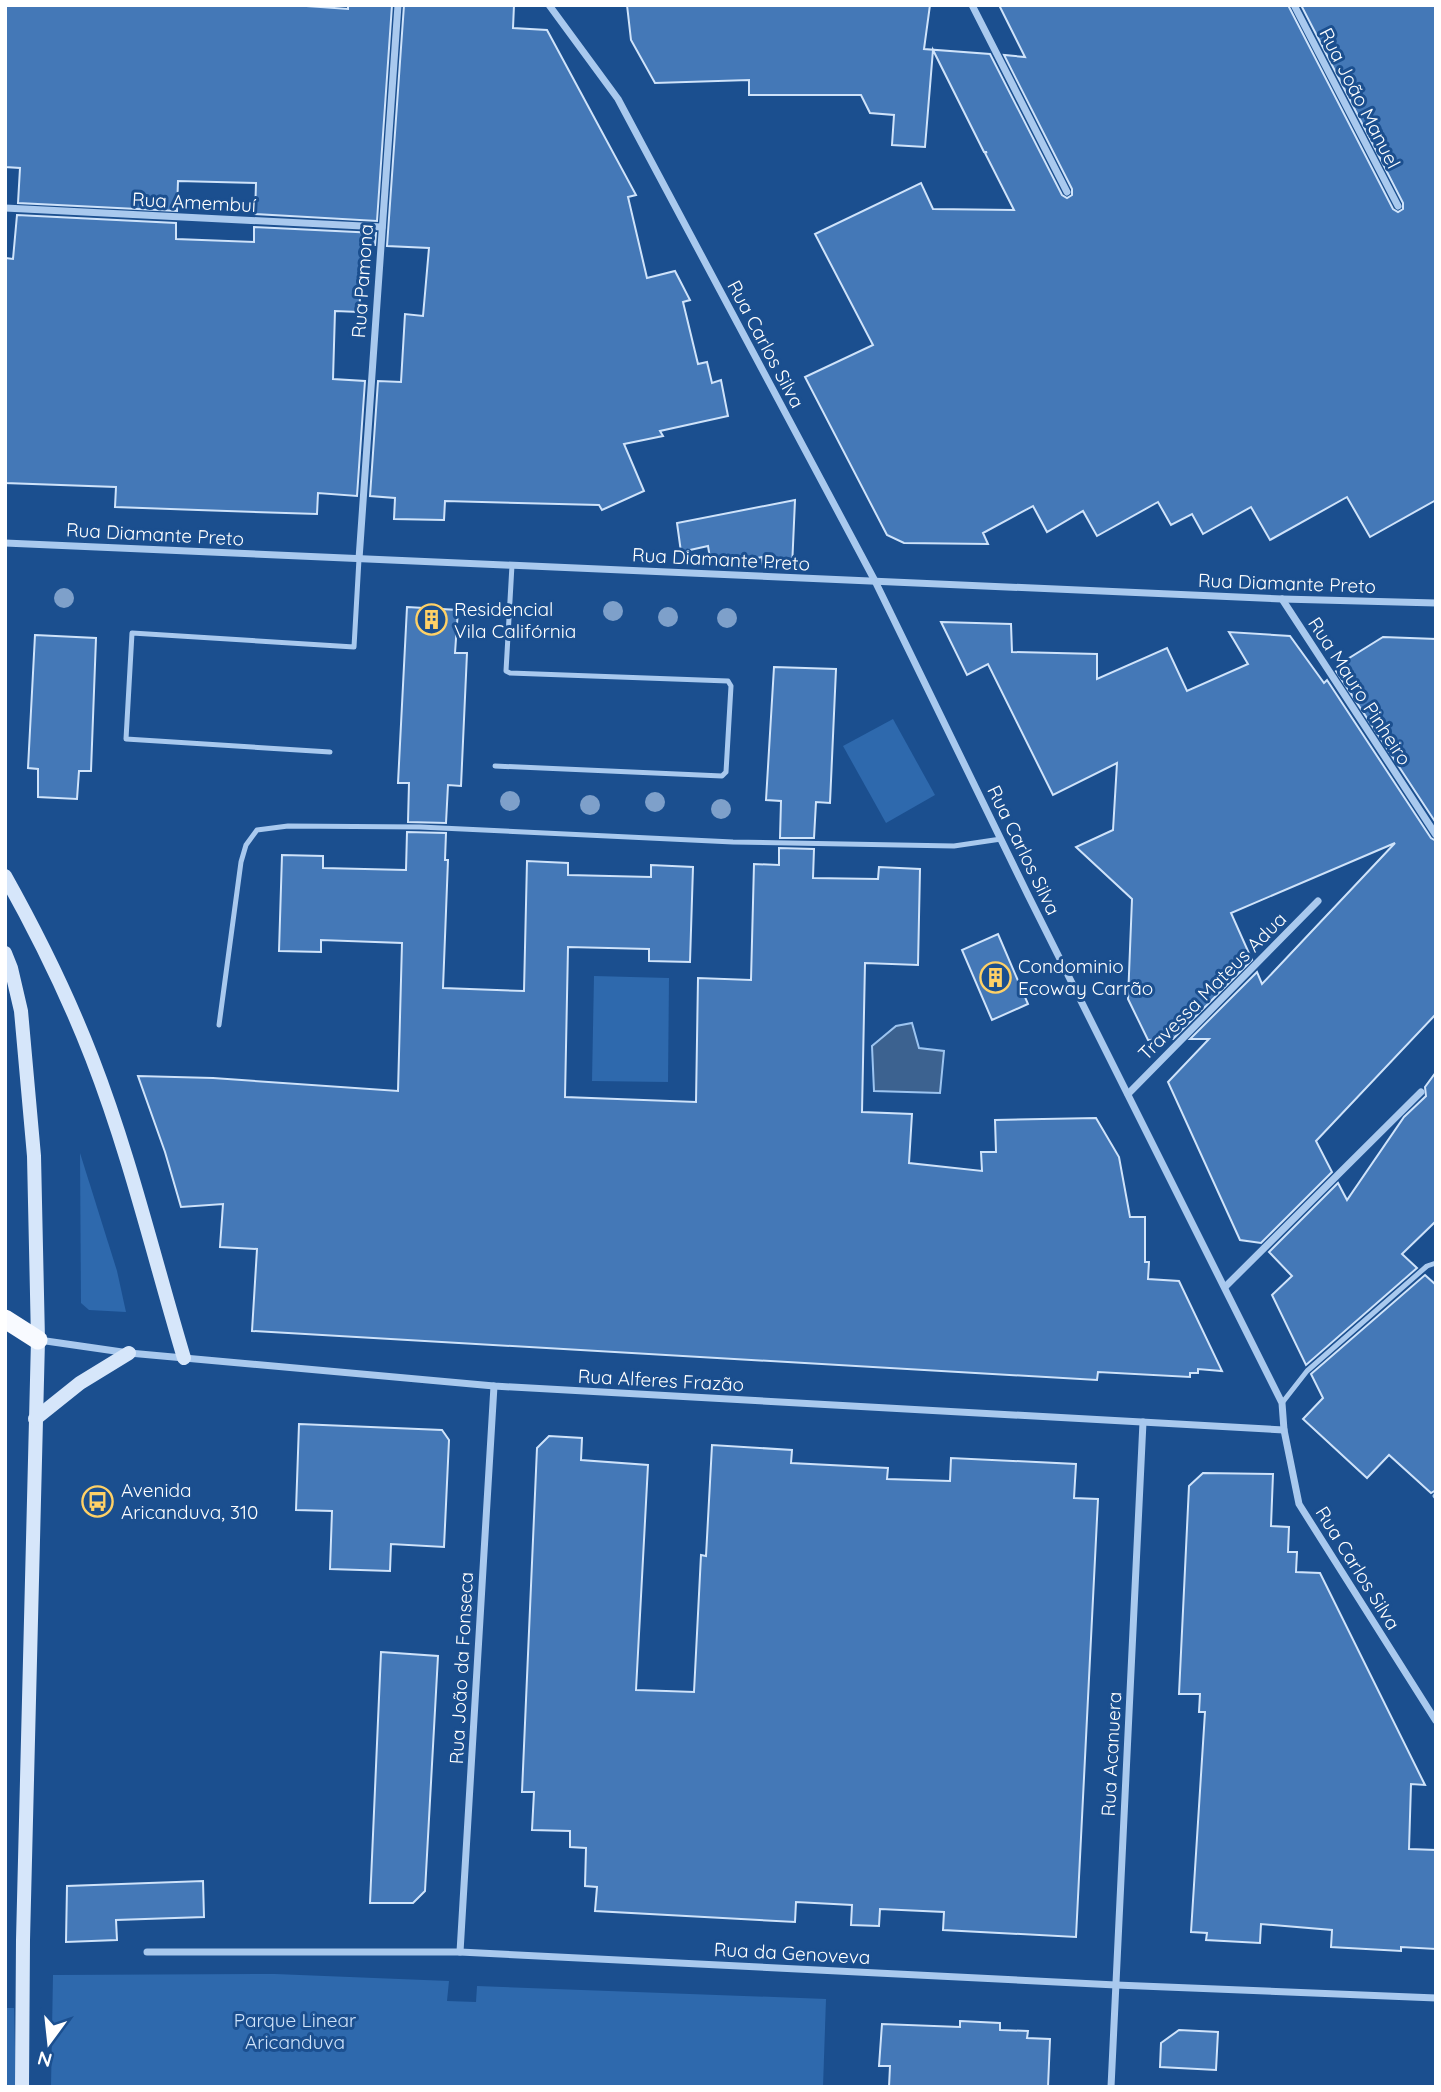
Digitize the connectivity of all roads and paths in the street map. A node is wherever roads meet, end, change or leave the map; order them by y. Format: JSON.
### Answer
{"nodes":[{"id":1,"x":398,"y":5,"type":"edge"},
{"id":2,"x":549,"y":5,"type":"edge"},
{"id":3,"x":972,"y":5,"type":"edge"},
{"id":4,"x":1294,"y":5,"type":"edge"},
{"id":5,"x":1067,"y":192,"type":"dead end"},
{"id":6,"x":1398,"y":206,"type":"dead end"},
{"id":7,"x":5,"y":208,"type":"edge"},
{"id":8,"x":382,"y":227,"type":"junction"},
{"id":9,"x":5,"y":543,"type":"edge"},
{"id":10,"x":359,"y":559,"type":"junction"},
{"id":11,"x":512,"y":565,"type":"junction"},
{"id":12,"x":875,"y":581,"type":"junction"},
{"id":13,"x":1282,"y":599,"type":"junction"},
{"id":14,"x":1436,"y":603,"type":"edge"},
{"id":15,"x":330,"y":752,"type":"dead end"},
{"id":16,"x":495,"y":766,"type":"dead end"},
{"id":17,"x":1436,"y":835,"type":"edge"},
{"id":18,"x":1001,"y":839,"type":"junction"},
{"id":19,"x":5,"y":876,"type":"edge"},
{"id":20,"x":1318,"y":901,"type":"dead end"},
{"id":21,"x":5,"y":953,"type":"edge"},
{"id":22,"x":219,"y":1025,"type":"dead end"},
{"id":23,"x":1421,"y":1092,"type":"dead end"},
{"id":24,"x":1128,"y":1094,"type":"junction"},
{"id":25,"x":1436,"y":1263,"type":"edge"},
{"id":26,"x":1225,"y":1287,"type":"junction"},
{"id":27,"x":5,"y":1320,"type":"edge"},
{"id":28,"x":38,"y":1340,"type":"junction"},
{"id":29,"x":129,"y":1353,"type":"junction"},
{"id":30,"x":184,"y":1358,"type":"junction"},
{"id":31,"x":494,"y":1386,"type":"junction"},
{"id":32,"x":1282,"y":1403,"type":"junction"},
{"id":33,"x":35,"y":1419,"type":"junction"},
{"id":34,"x":1143,"y":1422,"type":"junction"},
{"id":35,"x":1284,"y":1430,"type":"junction"},
{"id":36,"x":1436,"y":1721,"type":"edge"},
{"id":37,"x":147,"y":1952,"type":"dead end"},
{"id":38,"x":460,"y":1952,"type":"junction"},
{"id":39,"x":1116,"y":1985,"type":"junction"},
{"id":40,"x":1436,"y":1998,"type":"edge"},
{"id":41,"x":22,"y":2087,"type":"edge"},
{"id":42,"x":1111,"y":2087,"type":"edge"}],
"edges":[{"from":1,"to":8,"type":"street","name":"Rua Pamona"},
{"from":2,"to":12,"type":"street","name":"Rua Carlos Silva"},
{"from":3,"to":5,"type":"street"},
{"from":4,"to":6,"type":"street","name":"Rua João Manuel"},
{"from":7,"to":8,"type":"street","name":"Rua Amembuí"},
{"from":8,"to":10,"type":"street","name":"Rua Pamona"},
{"from":9,"to":10,"type":"street","name":"Rua Diamante Preto"},
{"from":10,"to":11,"type":"street","name":"Rua Diamante Preto"},
{"from":10,"to":15,"type":"lane"},
{"from":11,"to":12,"type":"street","name":"Rua Diamante Preto"},
{"from":11,"to":16,"type":"lane"},
{"from":12,"to":13,"type":"street","name":"Rua Diamante Preto"},
{"from":12,"to":18,"type":"street","name":"Rua Carlos Silva"},
{"from":13,"to":14,"type":"street","name":"Rua Diamante Preto"},
{"from":13,"to":17,"type":"street","name":"Rua Mauro Pinheiro"},
{"from":18,"to":22,"type":"lane"},
{"from":18,"to":24,"type":"street","name":"Rua Carlos Silva"},
{"from":19,"to":30,"type":"main road"},
{"from":20,"to":24,"type":"street","name":"Travessa Mateus Adua"},
{"from":21,"to":28,"type":"main road"},
{"from":23,"to":26,"type":"street"},
{"from":24,"to":26,"type":"street","name":"Rua Carlos Silva"},
{"from":25,"to":32,"type":"lane"},
{"from":26,"to":32,"type":"street","name":"Rua Carlos Silva"},
{"from":27,"to":28,"type":"highway"},
{"from":28,"to":29,"type":"street","name":"Rua Alferes Frazão"},
{"from":28,"to":33,"type":"main road"},
{"from":29,"to":30,"type":"street","name":"Rua Alferes Frazão"},
{"from":29,"to":33,"type":"main road"},
{"from":30,"to":31,"type":"street","name":"Rua Alferes Frazão"},
{"from":31,"to":34,"type":"street","name":"Rua Alferes Frazão"},
{"from":31,"to":38,"type":"street","name":"Rua João da Fonseca"},
{"from":32,"to":35,"type":"street","name":"Rua Carlos Silva"},
{"from":33,"to":41,"type":"main road"},
{"from":34,"to":35,"type":"street","name":"Rua Alferes Frazão"},
{"from":34,"to":39,"type":"street","name":"Rua Acanuera"},
{"from":35,"to":36,"type":"street","name":"Rua Carlos Silva"},
{"from":37,"to":38,"type":"street","name":"Rua da Genoveva"},
{"from":38,"to":39,"type":"street","name":"Rua da Genoveva"},
{"from":39,"to":40,"type":"street","name":"Rua da Genoveva"},
{"from":39,"to":42,"type":"street","name":"Rua Acanuera"}]}
